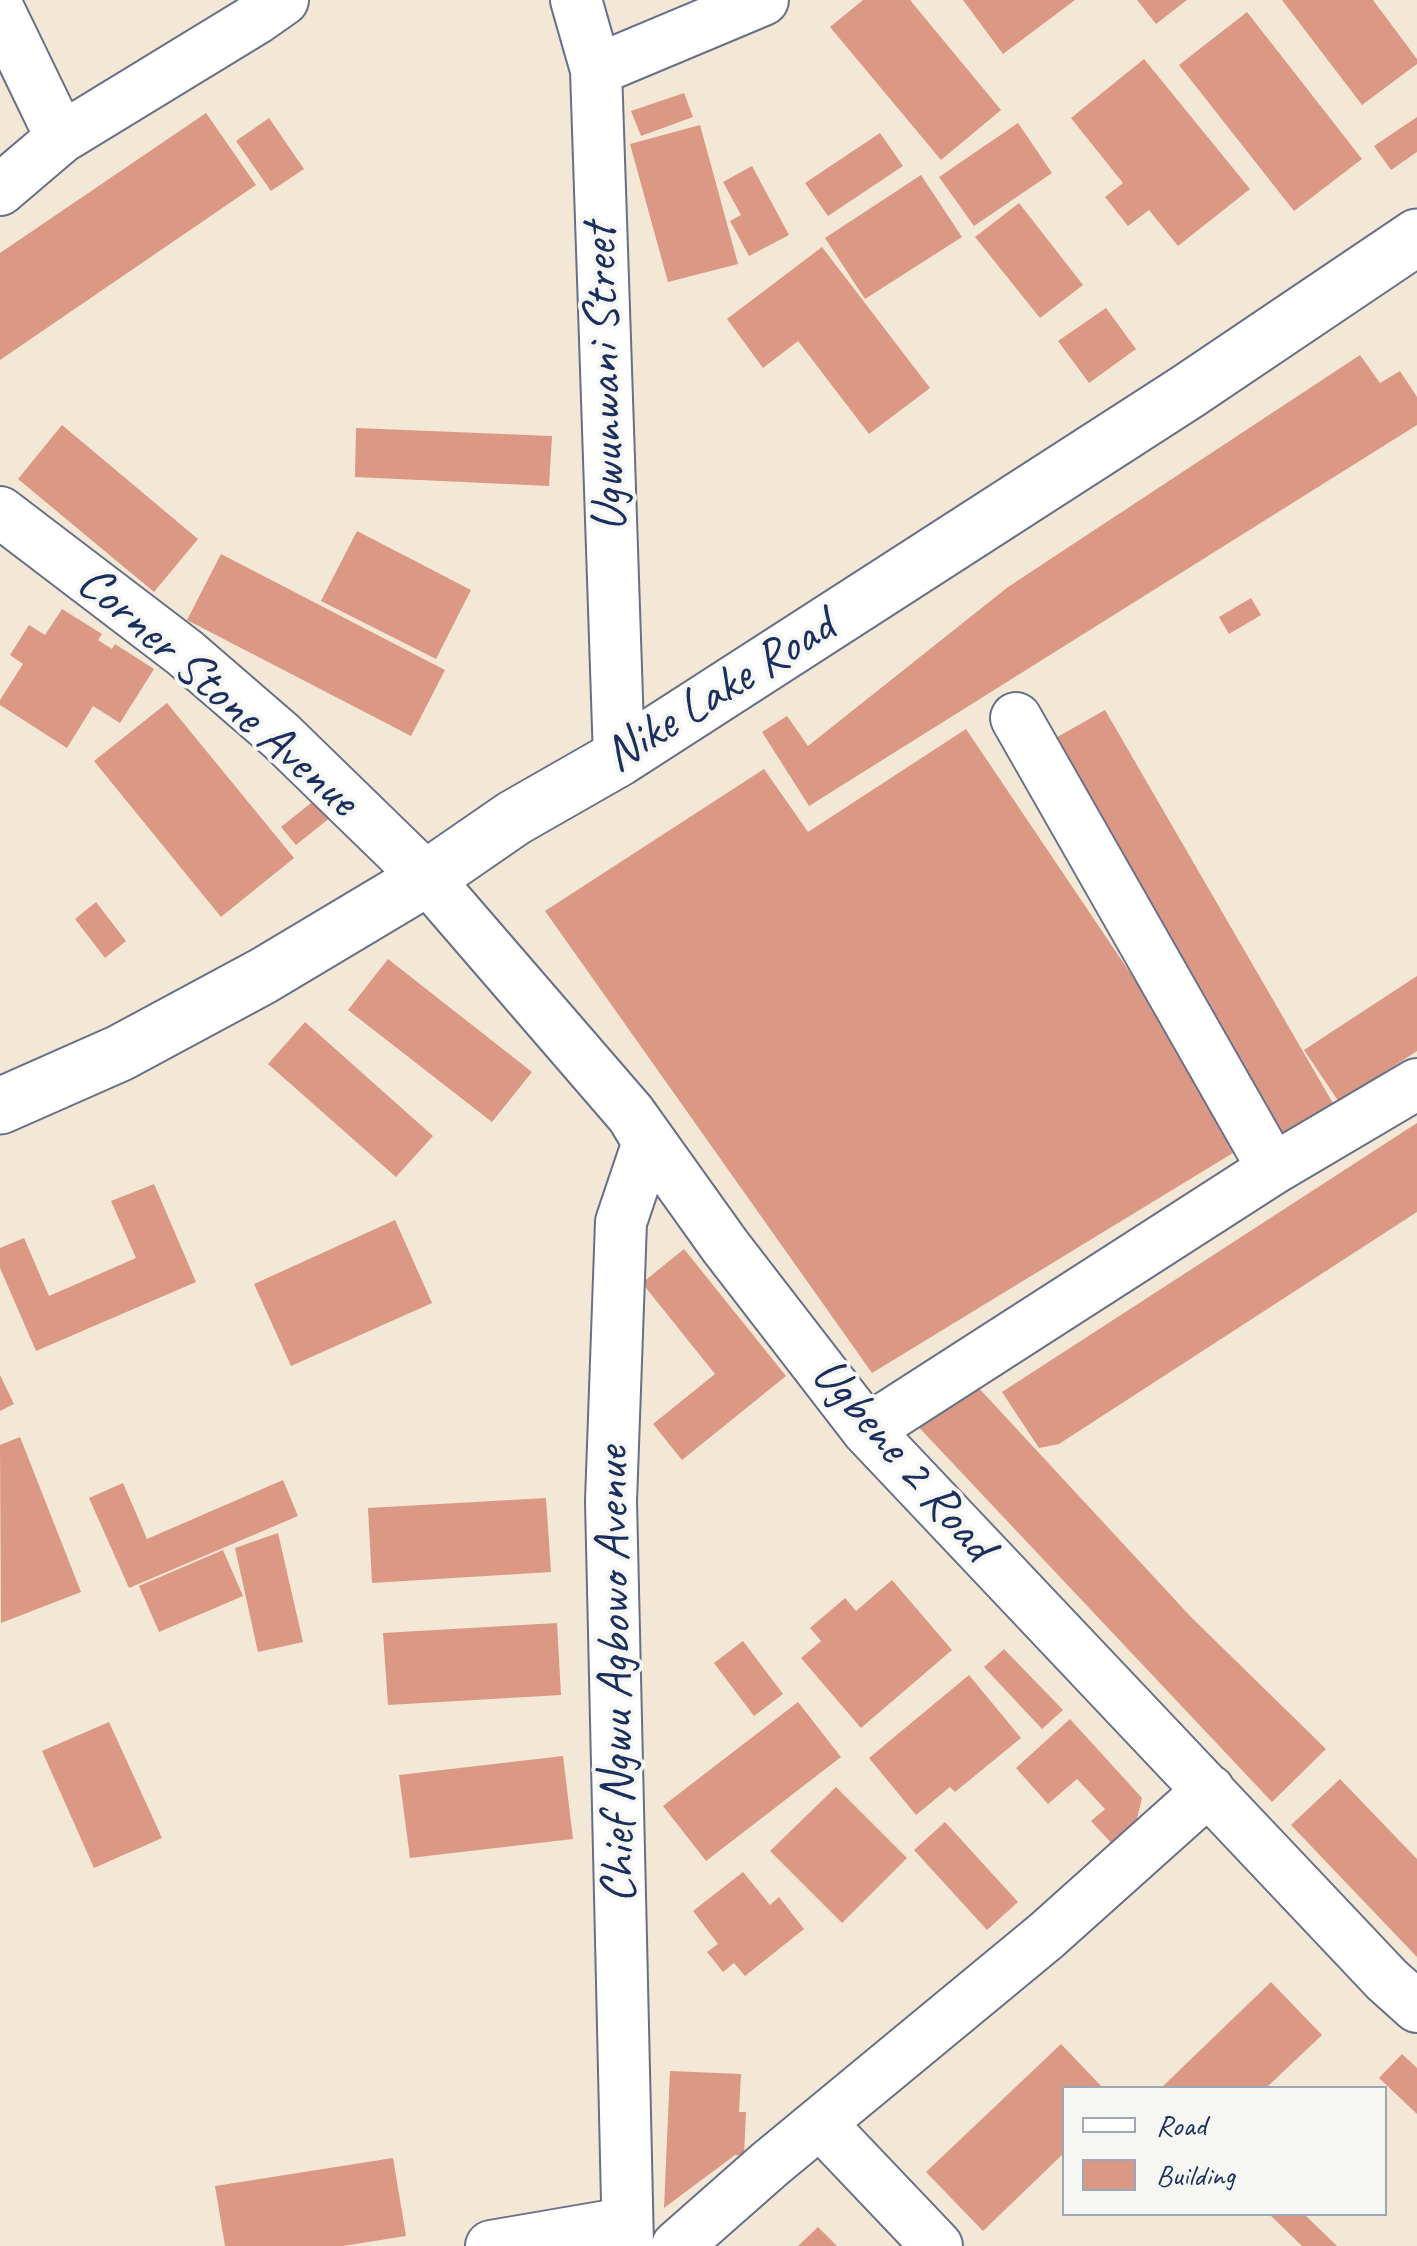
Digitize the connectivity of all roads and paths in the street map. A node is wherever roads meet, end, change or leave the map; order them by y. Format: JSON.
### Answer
{"nodes":[{"id":1,"x":284,"y":0,"type":"edge"},
{"id":2,"x":576,"y":0,"type":"edge"},
{"id":3,"x":763,"y":0,"type":"edge"},
{"id":4,"x":0,"y":12,"type":"edge"},
{"id":5,"x":596,"y":70,"type":"junction"},
{"id":6,"x":61,"y":138,"type":"junction"},
{"id":7,"x":0,"y":190,"type":"edge"},
{"id":8,"x":1417,"y":237,"type":"edge"},
{"id":9,"x":0,"y":512,"type":"edge"},
{"id":10,"x":1016,"y":718,"type":"dead end"},
{"id":11,"x":619,"y":758,"type":"junction"},
{"id":12,"x":427,"y":878,"type":"junction"},
{"id":13,"x":1417,"y":1084,"type":"edge"},
{"id":14,"x":0,"y":1106,"type":"edge"},
{"id":15,"x":630,"y":1113,"type":"junction"},
{"id":16,"x":1272,"y":1169,"type":"junction"},
{"id":17,"x":866,"y":1430,"type":"junction"},
{"id":18,"x":1209,"y":1790,"type":"junction"},
{"id":19,"x":1417,"y":2008,"type":"edge"},
{"id":20,"x":820,"y":2123,"type":"junction"},
{"id":21,"x":627,"y":2234,"type":"edge"},
{"id":22,"x":491,"y":2246,"type":"edge"},
{"id":23,"x":678,"y":2246,"type":"edge"},
{"id":24,"x":937,"y":2246,"type":"edge"}],
"edges":[{"from":1,"to":6,"type":"street"},
{"from":2,"to":5,"type":"street","name":"Ugwunwani Street"},
{"from":3,"to":5,"type":"street"},
{"from":4,"to":6,"type":"street"},
{"from":5,"to":11,"type":"street","name":"Ugwunwani Street"},
{"from":6,"to":7,"type":"street"},
{"from":8,"to":11,"type":"main road","name":"Nike Lake Road"},
{"from":9,"to":12,"type":"street","name":"Corner Stone Avenue"},
{"from":10,"to":16,"type":"street"},
{"from":11,"to":12,"type":"main road","name":"Nike Lake Road"},
{"from":12,"to":14,"type":"main road","name":"Nike Lake Road"},
{"from":12,"to":15,"type":"street","name":"Ugbene 2 Road"},
{"from":13,"to":16,"type":"street"},
{"from":15,"to":17,"type":"street","name":"Ugbene 2 Road"},
{"from":15,"to":21,"type":"street","name":"Chief Ngwu Agbowo Avenue"},
{"from":16,"to":17,"type":"street"},
{"from":17,"to":18,"type":"street","name":"Ugbene 2 Road"},
{"from":18,"to":19,"type":"street","name":"Ugbene 2 Road"},
{"from":18,"to":20,"type":"street"},
{"from":20,"to":23,"type":"street"},
{"from":20,"to":24,"type":"street"},
{"from":21,"to":22,"type":"street"}]}
